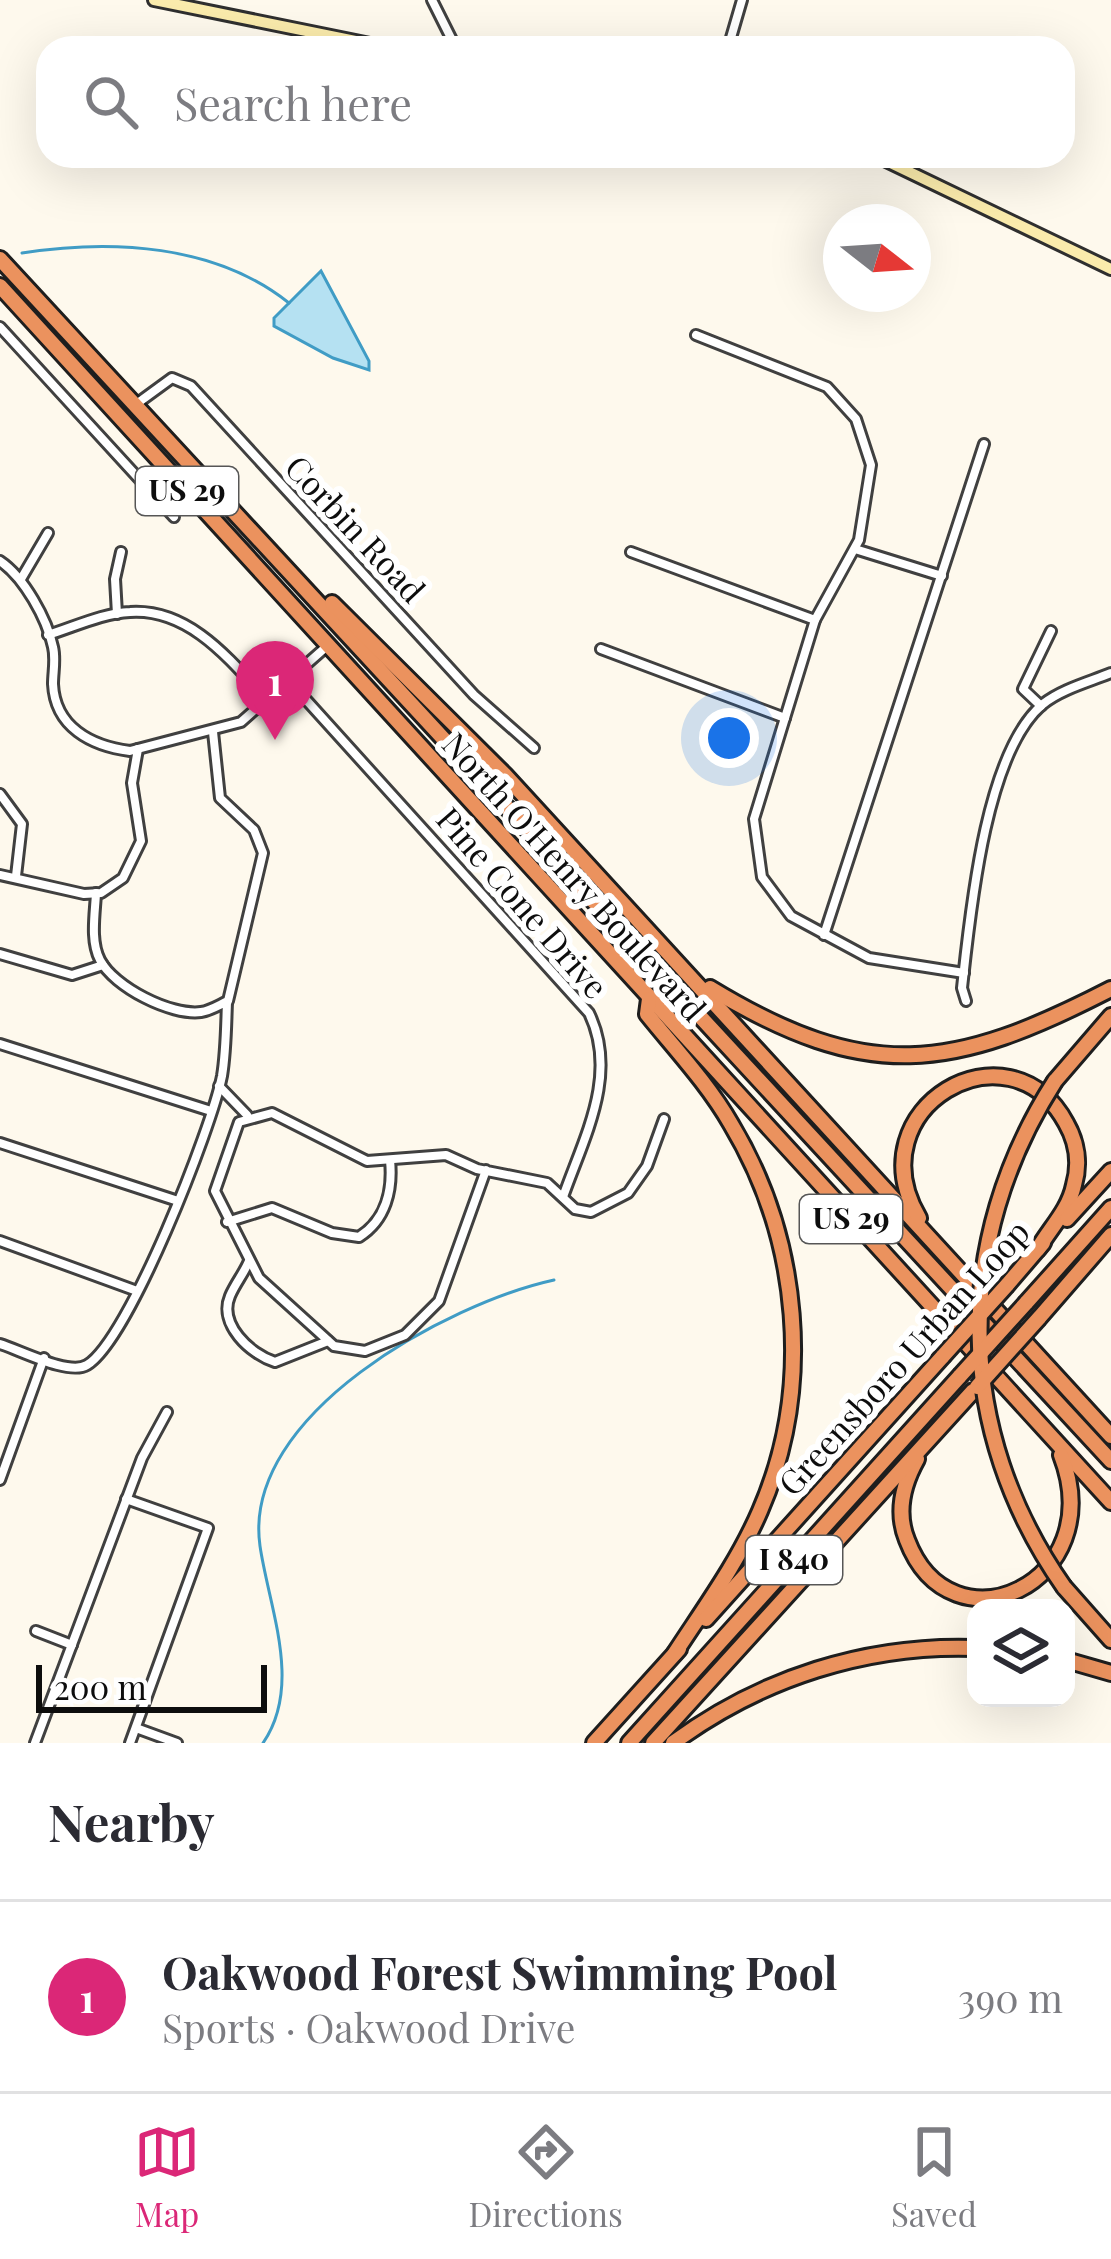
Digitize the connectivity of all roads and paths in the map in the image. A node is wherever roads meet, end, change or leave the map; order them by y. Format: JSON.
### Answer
{"nodes":[{"id":1,"x":158,"y":0,"type":"edge"},
{"id":2,"x":432,"y":0,"type":"edge"},
{"id":3,"x":742,"y":0,"type":"edge"},
{"id":4,"x":332,"y":36,"type":"edge"},
{"id":5,"x":450,"y":36,"type":"edge"},
{"id":6,"x":732,"y":36,"type":"edge"},
{"id":7,"x":901,"y":168,"type":"edge"},
{"id":8,"x":0,"y":259,"type":"edge"},
{"id":9,"x":1111,"y":269,"type":"edge"},
{"id":10,"x":0,"y":286,"type":"edge"},
{"id":11,"x":30,"y":318,"type":"junction"},
{"id":12,"x":0,"y":327,"type":"edge"},
{"id":13,"x":696,"y":335,"type":"dead end"},
{"id":14,"x":134,"y":406,"type":"junction"},
{"id":15,"x":122,"y":419,"type":"junction"},
{"id":16,"x":100,"y":437,"type":"junction"},
{"id":17,"x":984,"y":444,"type":"dead end"},
{"id":18,"x":174,"y":517,"type":"dead end"},
{"id":19,"x":244,"y":522,"type":"junction"},
{"id":20,"x":48,"y":533,"type":"dead end"},
{"id":21,"x":855,"y":549,"type":"junction"},
{"id":22,"x":121,"y":552,"type":"dead end"},
{"id":23,"x":631,"y":552,"type":"dead end"},
{"id":24,"x":0,"y":561,"type":"edge"},
{"id":25,"x":942,"y":576,"type":"junction"},
{"id":26,"x":21,"y":579,"type":"junction"},
{"id":27,"x":117,"y":614,"type":"junction"},
{"id":28,"x":815,"y":620,"type":"junction"},
{"id":29,"x":1051,"y":631,"type":"dead end"},
{"id":30,"x":48,"y":635,"type":"junction"},
{"id":31,"x":326,"y":647,"type":"junction"},
{"id":32,"x":601,"y":649,"type":"dead end"},
{"id":33,"x":1111,"y":673,"type":"edge"},
{"id":34,"x":290,"y":682,"type":"junction"},
{"id":35,"x":268,"y":700,"type":"junction"},
{"id":36,"x":1042,"y":706,"type":"junction"},
{"id":37,"x":785,"y":718,"type":"junction"},
{"id":38,"x":213,"y":732,"type":"junction"},
{"id":39,"x":535,"y":748,"type":"dead end"},
{"id":40,"x":139,"y":749,"type":"junction"},
{"id":41,"x":0,"y":794,"type":"edge"},
{"id":42,"x":0,"y":875,"type":"edge"},
{"id":43,"x":16,"y":876,"type":"junction"},
{"id":44,"x":96,"y":893,"type":"junction"},
{"id":45,"x":824,"y":935,"type":"junction"},
{"id":46,"x":0,"y":954,"type":"edge"},
{"id":47,"x":103,"y":965,"type":"junction"},
{"id":48,"x":964,"y":973,"type":"junction"},
{"id":49,"x":696,"y":979,"type":"junction"},
{"id":50,"x":1111,"y":989,"type":"edge"},
{"id":51,"x":649,"y":999,"type":"junction"},
{"id":52,"x":227,"y":1001,"type":"junction"},
{"id":53,"x":966,"y":1001,"type":"dead end"},
{"id":54,"x":1111,"y":1016,"type":"edge"},
{"id":55,"x":0,"y":1044,"type":"edge"},
{"id":56,"x":219,"y":1087,"type":"junction"},
{"id":57,"x":211,"y":1111,"type":"junction"},
{"id":58,"x":248,"y":1115,"type":"junction"},
{"id":59,"x":664,"y":1119,"type":"dead end"},
{"id":60,"x":0,"y":1143,"type":"edge"},
{"id":61,"x":390,"y":1160,"type":"junction"},
{"id":62,"x":486,"y":1170,"type":"junction"},
{"id":63,"x":1111,"y":1171,"type":"edge"},
{"id":64,"x":563,"y":1197,"type":"junction"},
{"id":65,"x":178,"y":1201,"type":"junction"},
{"id":66,"x":1111,"y":1208,"type":"edge"},
{"id":67,"x":227,"y":1222,"type":"junction"},
{"id":68,"x":1111,"y":1235,"type":"edge"},
{"id":69,"x":0,"y":1241,"type":"edge"},
{"id":70,"x":935,"y":1243,"type":"junction"},
{"id":71,"x":1037,"y":1249,"type":"junction"},
{"id":72,"x":1111,"y":1255,"type":"edge"},
{"id":73,"x":249,"y":1261,"type":"junction"},
{"id":74,"x":1069,"y":1285,"type":"junction"},
{"id":75,"x":137,"y":1291,"type":"junction"},
{"id":76,"x":328,"y":1341,"type":"junction"},
{"id":77,"x":0,"y":1344,"type":"edge"},
{"id":78,"x":44,"y":1358,"type":"junction"},
{"id":79,"x":1071,"y":1389,"type":"junction"},
{"id":80,"x":166,"y":1412,"type":"dead end"},
{"id":81,"x":1111,"y":1417,"type":"edge"},
{"id":82,"x":1111,"y":1436,"type":"edge"},
{"id":83,"x":929,"y":1440,"type":"junction"},
{"id":84,"x":1054,"y":1440,"type":"junction"},
{"id":85,"x":1111,"y":1461,"type":"edge"},
{"id":86,"x":0,"y":1480,"type":"edge"},
{"id":87,"x":126,"y":1499,"type":"junction"},
{"id":88,"x":1111,"y":1502,"type":"edge"},
{"id":89,"x":36,"y":1631,"type":"dead end"},
{"id":90,"x":1111,"y":1640,"type":"edge"},
{"id":91,"x":72,"y":1646,"type":"junction"},
{"id":92,"x":967,"y":1648,"type":"edge"},
{"id":93,"x":675,"y":1653,"type":"junction"},
{"id":94,"x":1075,"y":1663,"type":"edge"},
{"id":95,"x":1111,"y":1673,"type":"edge"},
{"id":96,"x":136,"y":1728,"type":"junction"},
{"id":97,"x":35,"y":1743,"type":"edge"},
{"id":98,"x":130,"y":1743,"type":"edge"},
{"id":99,"x":177,"y":1743,"type":"edge"},
{"id":100,"x":594,"y":1743,"type":"edge"},
{"id":101,"x":629,"y":1743,"type":"edge"},
{"id":102,"x":653,"y":1743,"type":"edge"},
{"id":103,"x":673,"y":1743,"type":"edge"}],
"edges":[{"from":1,"to":4,"type":"street"},
{"from":2,"to":5,"type":"street"},
{"from":3,"to":6,"type":"street"},
{"from":7,"to":9,"type":"street"},
{"from":8,"to":14,"type":"highway","name":"North O'Henry Boulevard","number":"US 29"},
{"from":10,"to":11,"type":"highway","name":"North O'Henry Boulevard","number":"US 29"},
{"from":11,"to":14,"type":"highway"},
{"from":11,"to":15,"type":"highway","name":"North O'Henry Boulevard","number":"US 29"},
{"from":12,"to":16,"type":"street"},
{"from":13,"to":21,"type":"street"},
{"from":14,"to":19,"type":"highway","name":"North O'Henry Boulevard","number":"US 29"},
{"from":14,"to":39,"type":"street","name":"Corbin Road"},
{"from":15,"to":16,"type":"street"},
{"from":15,"to":31,"type":"highway","name":"North O'Henry Boulevard","number":"US 29"},
{"from":16,"to":18,"type":"street"},
{"from":17,"to":25,"type":"street"},
{"from":19,"to":49,"type":"highway"},
{"from":19,"to":85,"type":"highway","name":"North O'Henry Boulevard","number":"US 29"},
{"from":20,"to":26,"type":"street"},
{"from":21,"to":25,"type":"street"},
{"from":21,"to":28,"type":"street"},
{"from":22,"to":27,"type":"street"},
{"from":23,"to":28,"type":"street"},
{"from":24,"to":26,"type":"street"},
{"from":25,"to":45,"type":"street"},
{"from":26,"to":30,"type":"street"},
{"from":27,"to":30,"type":"street"},
{"from":27,"to":35,"type":"street"},
{"from":28,"to":37,"type":"street"},
{"from":29,"to":36,"type":"street"},
{"from":30,"to":40,"type":"street"},
{"from":31,"to":34,"type":"street"},
{"from":31,"to":51,"type":"highway","name":"North O'Henry Boulevard","number":"US 29"},
{"from":32,"to":37,"type":"street"},
{"from":33,"to":36,"type":"street"},
{"from":34,"to":35,"type":"street"},
{"from":34,"to":64,"type":"street","name":"Pine Cone Drive"},
{"from":35,"to":38,"type":"street"},
{"from":36,"to":48,"type":"street"},
{"from":37,"to":45,"type":"street"},
{"from":38,"to":40,"type":"street"},
{"from":38,"to":52,"type":"street"},
{"from":40,"to":44,"type":"street"},
{"from":41,"to":43,"type":"street"},
{"from":42,"to":43,"type":"street"},
{"from":43,"to":44,"type":"street"},
{"from":44,"to":47,"type":"street"},
{"from":45,"to":48,"type":"street"},
{"from":46,"to":47,"type":"street"},
{"from":47,"to":52,"type":"street"},
{"from":48,"to":53,"type":"street"},
{"from":49,"to":50,"type":"highway"},
{"from":49,"to":70,"type":"highway"},
{"from":51,"to":84,"type":"highway","name":"North O'Henry Boulevard","number":"US 29"},
{"from":51,"to":93,"type":"highway"},
{"from":52,"to":56,"type":"street"},
{"from":54,"to":90,"type":"highway","bridge":true},
{"from":55,"to":57,"type":"street"},
{"from":56,"to":57,"type":"street"},
{"from":56,"to":58,"type":"street"},
{"from":57,"to":65,"type":"street"},
{"from":58,"to":61,"type":"street"},
{"from":58,"to":67,"type":"street"},
{"from":59,"to":64,"type":"street"},
{"from":60,"to":65,"type":"street"},
{"from":61,"to":62,"type":"street"},
{"from":61,"to":67,"type":"street"},
{"from":62,"to":64,"type":"street"},
{"from":62,"to":76,"type":"street"},
{"from":63,"to":71,"type":"highway","name":"Greensboro Urban Loop"},
{"from":65,"to":75,"type":"street"},
{"from":66,"to":101,"type":"highway","name":"Greensboro Urban Loop","number":"I 840","bridge":true},
{"from":67,"to":73,"type":"street"},
{"from":68,"to":74,"type":"highway"},
{"from":69,"to":75,"type":"street"},
{"from":70,"to":71,"type":"highway"},
{"from":70,"to":79,"type":"highway"},
{"from":71,"to":93,"type":"highway","name":"Greensboro Urban Loop","bridge":true},
{"from":72,"to":74,"type":"highway"},
{"from":73,"to":76,"type":"street"},
{"from":73,"to":76,"type":"street"},
{"from":74,"to":83,"type":"highway","bridge":true},
{"from":75,"to":78,"type":"street"},
{"from":77,"to":78,"type":"street"},
{"from":78,"to":86,"type":"street"},
{"from":79,"to":81,"type":"highway"},
{"from":79,"to":82,"type":"highway"},
{"from":80,"to":87,"type":"street"},
{"from":83,"to":84,"type":"highway"},
{"from":83,"to":102,"type":"highway"},
{"from":84,"to":88,"type":"highway","name":"North O'Henry Boulevard","number":"US 29"},
{"from":87,"to":91,"type":"street"},
{"from":87,"to":96,"type":"street"},
{"from":89,"to":91,"type":"street"},
{"from":91,"to":97,"type":"street"},
{"from":92,"to":103,"type":"highway"},
{"from":93,"to":100,"type":"highway","name":"Greensboro Urban Loop"},
{"from":94,"to":95,"type":"highway"},
{"from":96,"to":98,"type":"street"},
{"from":96,"to":99,"type":"street"}]}
